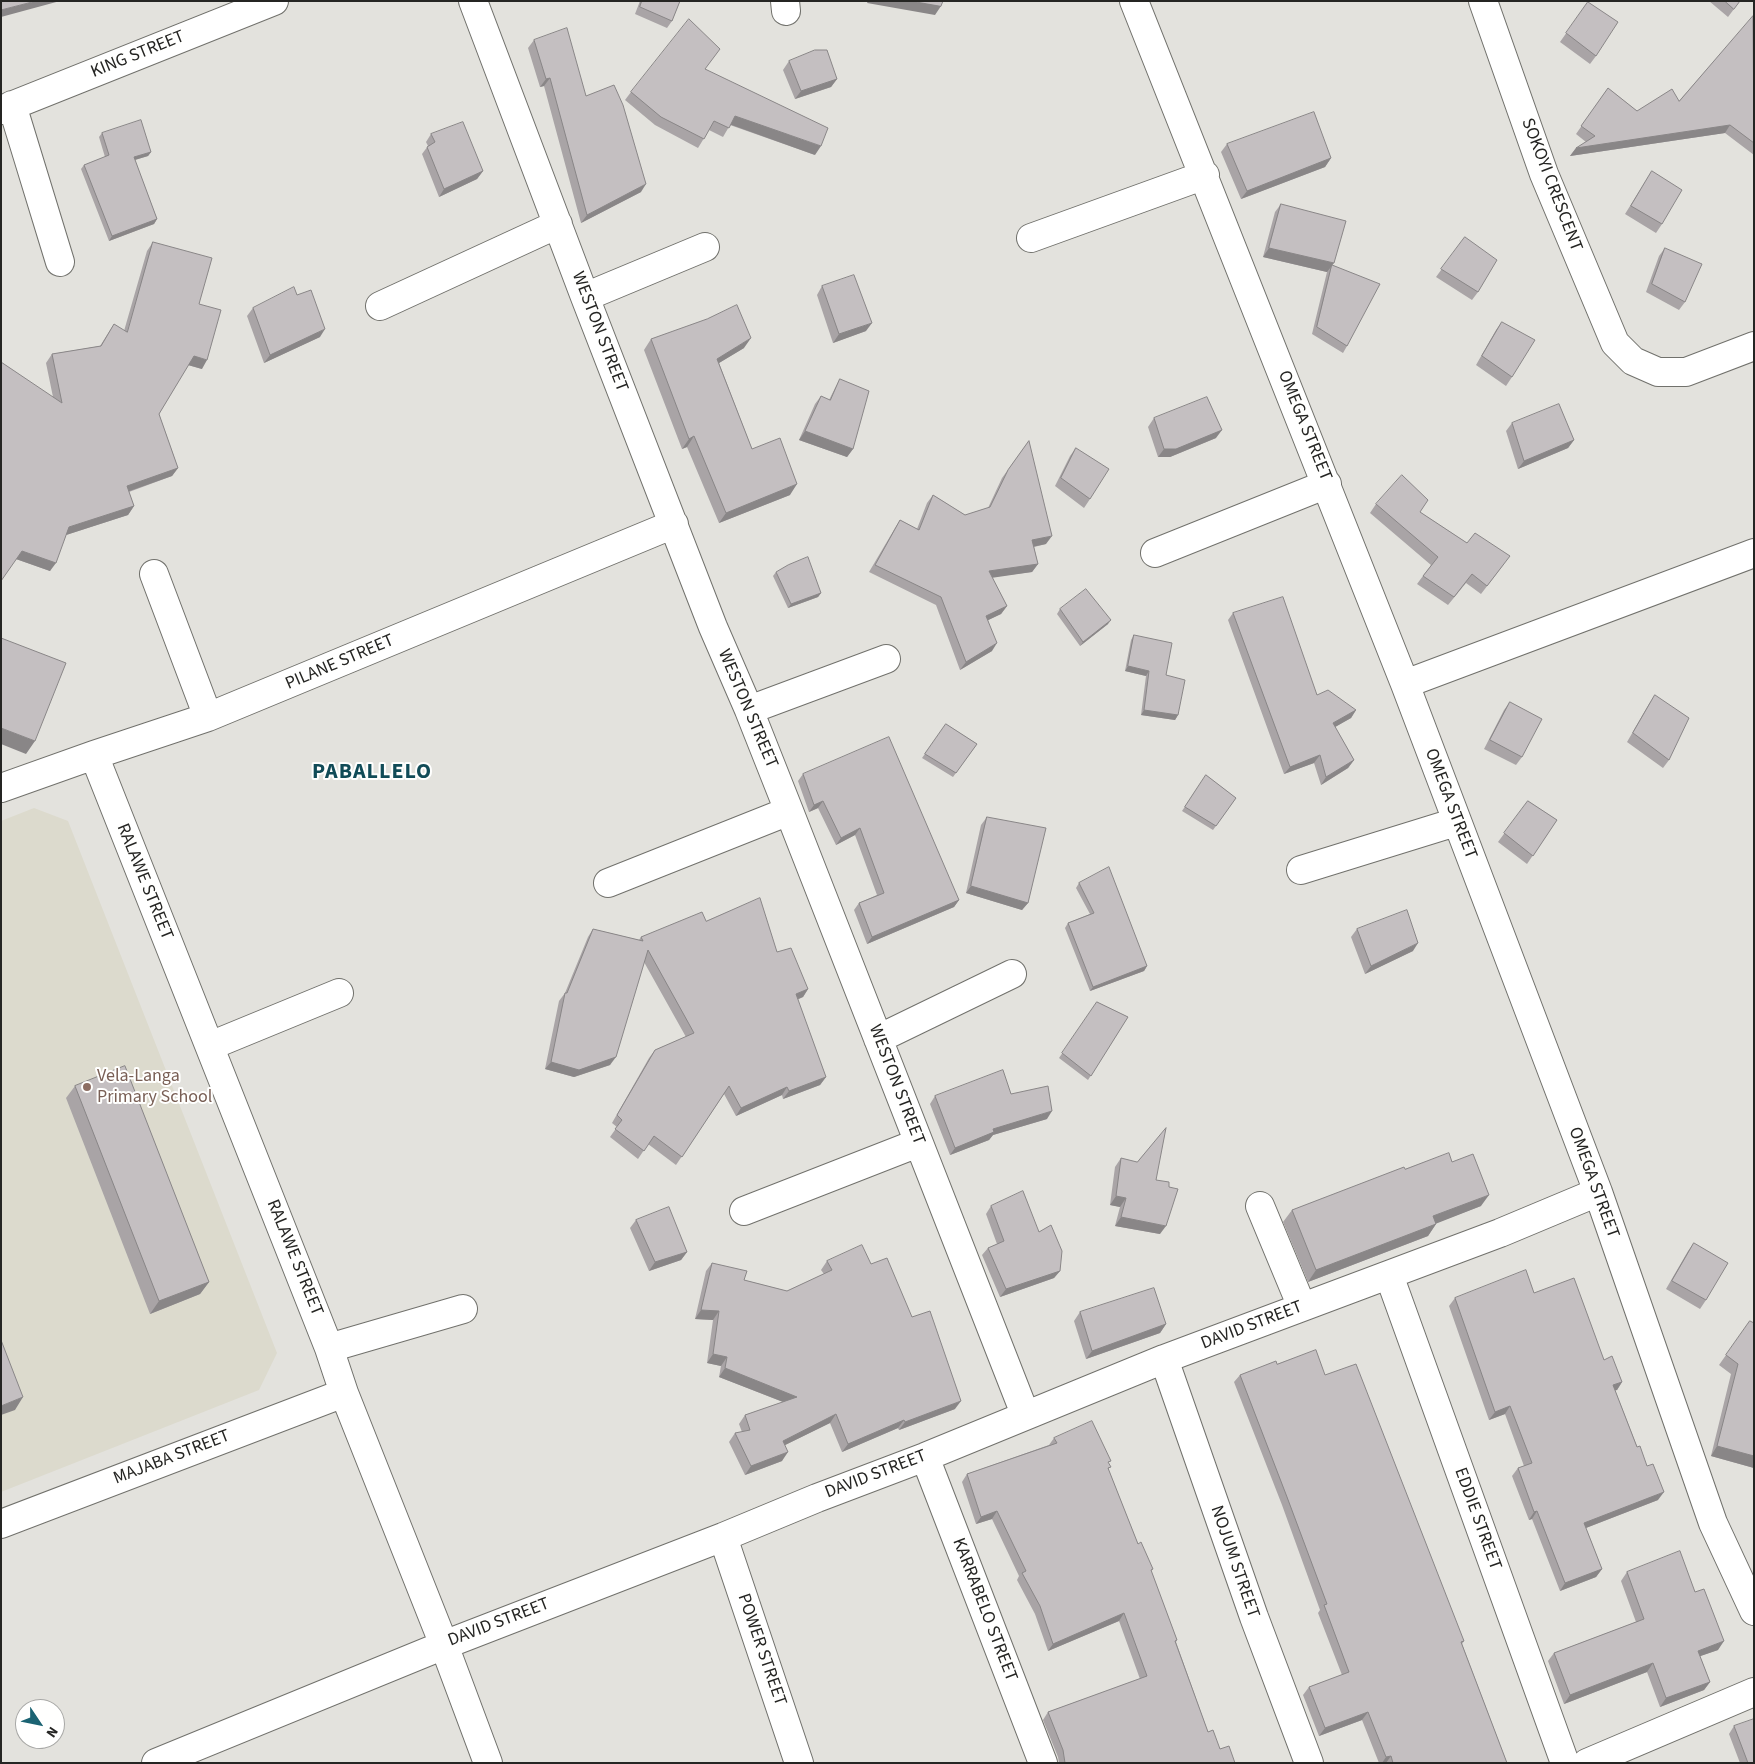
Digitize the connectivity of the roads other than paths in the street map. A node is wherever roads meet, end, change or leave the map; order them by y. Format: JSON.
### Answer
{"nodes":[{"id":1,"x":274,"y":1,"type":"edge"},
{"id":2,"x":473,"y":1,"type":"edge"},
{"id":3,"x":1134,"y":1,"type":"edge"},
{"id":4,"x":1483,"y":1,"type":"edge"},
{"id":5,"x":226,"y":10,"type":"edge"},
{"id":6,"x":7,"y":108,"type":"edge"},
{"id":7,"x":1204,"y":175,"type":"junction"},
{"id":8,"x":558,"y":224,"type":"junction"},
{"id":9,"x":1031,"y":238,"type":"dead end"},
{"id":10,"x":705,"y":247,"type":"dead end"},
{"id":11,"x":60,"y":262,"type":"dead end"},
{"id":12,"x":585,"y":297,"type":"junction"},
{"id":13,"x":380,"y":306,"type":"dead end"},
{"id":14,"x":1754,"y":346,"type":"edge"},
{"id":15,"x":1327,"y":484,"type":"junction"},
{"id":16,"x":674,"y":524,"type":"junction"},
{"id":17,"x":1155,"y":553,"type":"dead end"},
{"id":18,"x":1754,"y":553,"type":"edge"},
{"id":19,"x":154,"y":574,"type":"dead end"},
{"id":20,"x":886,"y":659,"type":"dead end"},
{"id":21,"x":1405,"y":684,"type":"junction"},
{"id":22,"x":749,"y":710,"type":"junction"},
{"id":23,"x":208,"y":717,"type":"junction"},
{"id":24,"x":94,"y":755,"type":"junction"},
{"id":25,"x":1,"y":788,"type":"edge"},
{"id":26,"x":789,"y":811,"type":"junction"},
{"id":27,"x":1456,"y":822,"type":"junction"},
{"id":28,"x":1301,"y":870,"type":"dead end"},
{"id":29,"x":608,"y":883,"type":"dead end"},
{"id":30,"x":1012,"y":974,"type":"dead end"},
{"id":31,"x":339,"y":993,"type":"dead end"},
{"id":32,"x":878,"y":1039,"type":"junction"},
{"id":33,"x":210,"y":1046,"type":"junction"},
{"id":34,"x":918,"y":1142,"type":"junction"},
{"id":35,"x":1598,"y":1192,"type":"junction"},
{"id":36,"x":1260,"y":1206,"type":"dead end"},
{"id":37,"x":744,"y":1212,"type":"dead end"},
{"id":38,"x":1389,"y":1275,"type":"junction"},
{"id":39,"x":1302,"y":1307,"type":"junction"},
{"id":40,"x":463,"y":1309,"type":"dead end"},
{"id":41,"x":329,"y":1348,"type":"junction"},
{"id":42,"x":1164,"y":1359,"type":"junction"},
{"id":43,"x":344,"y":1392,"type":"junction"},
{"id":44,"x":1025,"y":1414,"type":"junction"},
{"id":45,"x":925,"y":1457,"type":"junction"},
{"id":46,"x":1,"y":1524,"type":"edge"},
{"id":47,"x":723,"y":1537,"type":"junction"},
{"id":48,"x":1754,"y":1611,"type":"edge"},
{"id":49,"x":444,"y":1645,"type":"junction"},
{"id":50,"x":1754,"y":1692,"type":"edge"},
{"id":51,"x":171,"y":1760,"type":"edge"},
{"id":52,"x":488,"y":1763,"type":"edge"},
{"id":53,"x":799,"y":1763,"type":"edge"},
{"id":54,"x":1044,"y":1763,"type":"edge"},
{"id":55,"x":1309,"y":1763,"type":"edge"},
{"id":56,"x":1566,"y":1763,"type":"edge"},
{"id":57,"x":1587,"y":1763,"type":"edge"}],
"edges":[{"from":1,"to":5,"type":"street","name":"KING STREET"},
{"from":2,"to":8,"type":"street","name":"WESTON STREET"},
{"from":3,"to":7,"type":"street","name":"OMEGA STREET"},
{"from":4,"to":14,"type":"street","name":"SOKOYI CRESCENT"},
{"from":5,"to":6,"type":"street","name":"KING STREET"},
{"from":6,"to":11,"type":"street"},
{"from":7,"to":9,"type":"street"},
{"from":7,"to":15,"type":"street","name":"OMEGA STREET"},
{"from":8,"to":12,"type":"street","name":"WESTON STREET"},
{"from":8,"to":13,"type":"street"},
{"from":10,"to":12,"type":"street"},
{"from":12,"to":16,"type":"street","name":"WESTON STREET"},
{"from":15,"to":17,"type":"street"},
{"from":15,"to":21,"type":"street","name":"OMEGA STREET"},
{"from":16,"to":22,"type":"street","name":"WESTON STREET"},
{"from":16,"to":23,"type":"street","name":"PILANE STREET"},
{"from":18,"to":21,"type":"street"},
{"from":19,"to":23,"type":"street"},
{"from":20,"to":22,"type":"street"},
{"from":21,"to":27,"type":"street","name":"OMEGA STREET"},
{"from":22,"to":26,"type":"street","name":"WESTON STREET"},
{"from":23,"to":24,"type":"street","name":"PILANE STREET"},
{"from":24,"to":25,"type":"street","name":"PILANE STREET"},
{"from":24,"to":33,"type":"street","name":"RALAWE STREET"},
{"from":26,"to":29,"type":"street"},
{"from":26,"to":32,"type":"street","name":"WESTON STREET"},
{"from":27,"to":28,"type":"street"},
{"from":27,"to":35,"type":"street","name":"OMEGA STREET"},
{"from":30,"to":32,"type":"street"},
{"from":31,"to":33,"type":"street"},
{"from":32,"to":34,"type":"street","name":"WESTON STREET"},
{"from":33,"to":41,"type":"street","name":"RALAWE STREET"},
{"from":34,"to":37,"type":"street"},
{"from":34,"to":44,"type":"street","name":"WESTON STREET"},
{"from":35,"to":38,"type":"street","name":"DAVID STREET"},
{"from":35,"to":48,"type":"street","name":"OMEGA STREET"},
{"from":36,"to":39,"type":"street"},
{"from":38,"to":39,"type":"street","name":"DAVID STREET"},
{"from":38,"to":56,"type":"street","name":"EDDIE STREET"},
{"from":39,"to":42,"type":"street","name":"DAVID STREET"},
{"from":40,"to":41,"type":"street"},
{"from":41,"to":43,"type":"street","name":"RALAWE STREET"},
{"from":42,"to":44,"type":"street","name":"DAVID STREET"},
{"from":42,"to":55,"type":"street","name":"NOJUM STREET"},
{"from":43,"to":46,"type":"street","name":"MAJABA STREET"},
{"from":43,"to":49,"type":"street","name":"RALAWE STREET"},
{"from":44,"to":45,"type":"street","name":"DAVID STREET"},
{"from":45,"to":47,"type":"street","name":"DAVID STREET"},
{"from":45,"to":54,"type":"street","name":"KARRABELO STREET"},
{"from":47,"to":49,"type":"street","name":"DAVID STREET"},
{"from":47,"to":53,"type":"street","name":"POWER STREET"},
{"from":49,"to":51,"type":"street","name":"DAVID STREET"},
{"from":49,"to":52,"type":"street","name":"RALAWE STREET"},
{"from":50,"to":57,"type":"street"}]}
